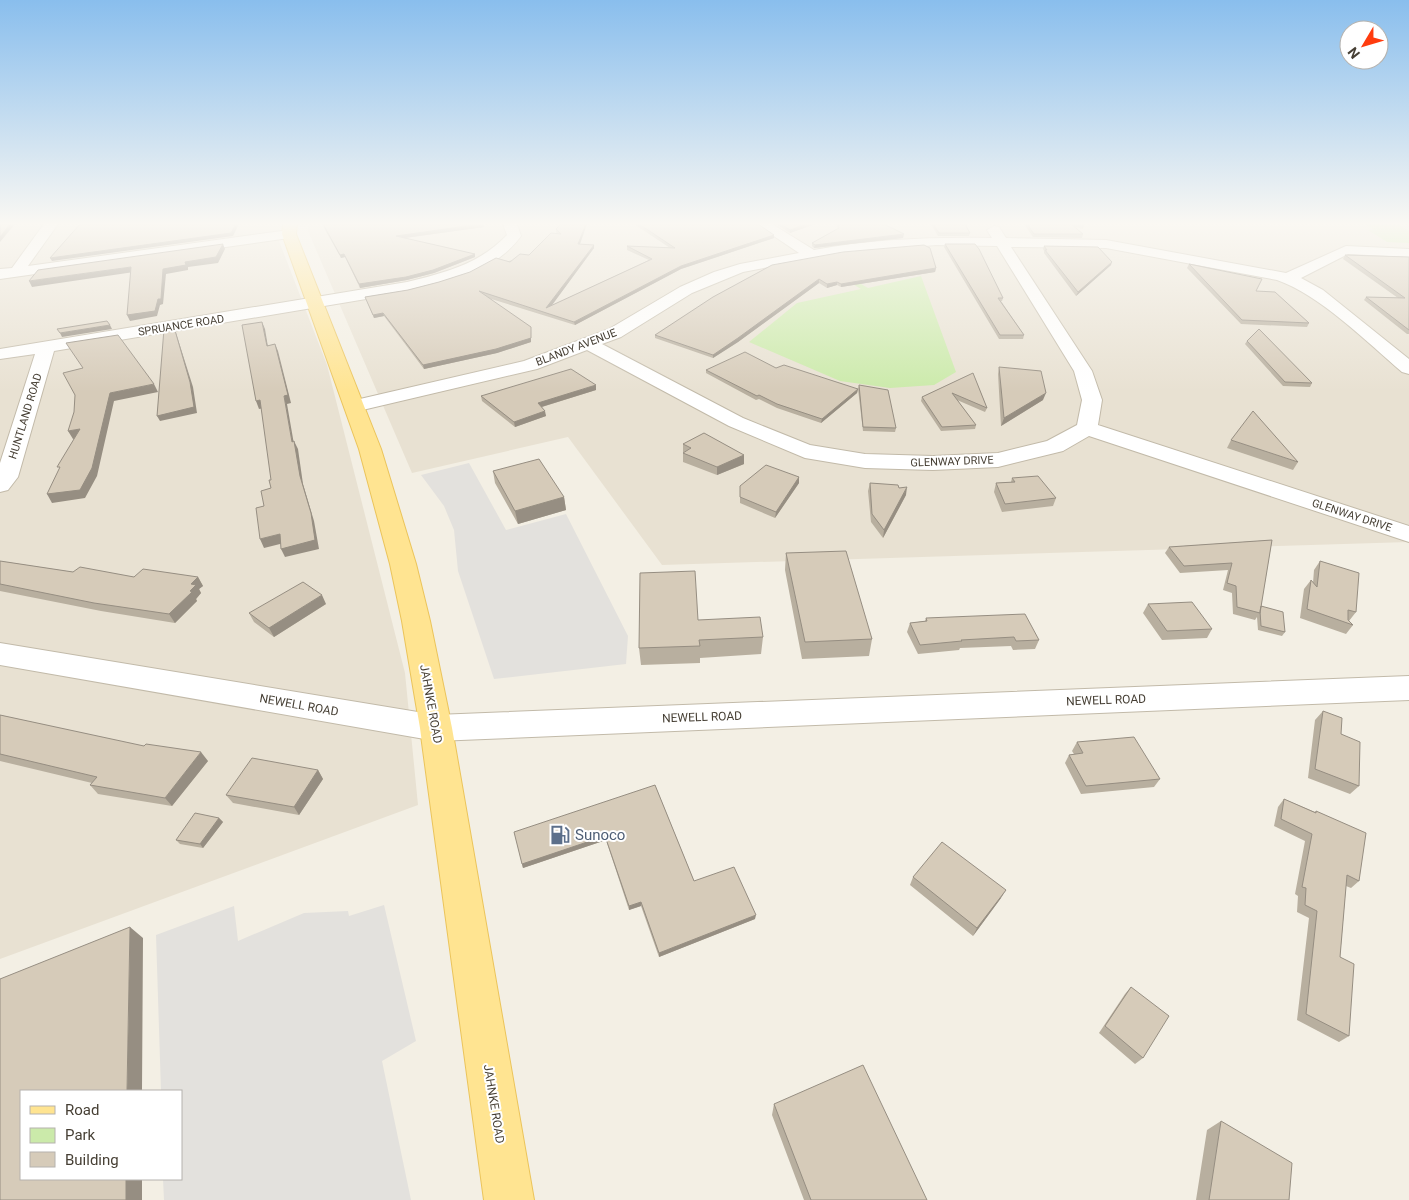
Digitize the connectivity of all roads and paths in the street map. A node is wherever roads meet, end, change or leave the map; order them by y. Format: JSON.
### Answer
{"nodes":[{"id":1,"x":308,"y":280,"type":"edge"},
{"id":2,"x":436,"y":280,"type":"edge"},
{"id":3,"x":706,"y":280,"type":"edge"},
{"id":4,"x":1026,"y":280,"type":"edge"},
{"id":5,"x":1292,"y":280,"type":"edge"},
{"id":6,"x":316,"y":303,"type":"junction"},
{"id":7,"x":589,"y":344,"type":"junction"},
{"id":8,"x":46,"y":346,"type":"junction"},
{"id":9,"x":0,"y":354,"type":"edge"},
{"id":10,"x":1409,"y":368,"type":"edge"},
{"id":11,"x":354,"y":406,"type":"junction"},
{"id":12,"x":1087,"y":428,"type":"junction"},
{"id":13,"x":0,"y":485,"type":"edge"},
{"id":14,"x":1409,"y":534,"type":"edge"},
{"id":15,"x":0,"y":654,"type":"edge"},
{"id":16,"x":1409,"y":688,"type":"edge"},
{"id":17,"x":436,"y":728,"type":"junction"},
{"id":18,"x":509,"y":1200,"type":"edge"}],
"edges":[{"from":1,"to":6,"type":"main road","name":"JAHNKE ROAD"},
{"from":2,"to":6,"type":"street","name":"SPRUANCE ROAD"},
{"from":3,"to":7,"type":"street","name":"BLANDY AVENUE"},
{"from":4,"to":12,"type":"street"},
{"from":5,"to":10,"type":"street","name":"BLANDY AVENUE"},
{"from":6,"to":8,"type":"street","name":"SPRUANCE ROAD"},
{"from":6,"to":11,"type":"main road","name":"JAHNKE ROAD"},
{"from":7,"to":11,"type":"street","name":"BLANDY AVENUE"},
{"from":7,"to":12,"type":"street","name":"GLENWAY DRIVE"},
{"from":8,"to":9,"type":"street","name":"SPRUANCE ROAD"},
{"from":8,"to":13,"type":"street","name":"HUNTLAND ROAD"},
{"from":11,"to":17,"type":"main road","name":"JAHNKE ROAD"},
{"from":12,"to":14,"type":"street","name":"GLENWAY DRIVE"},
{"from":15,"to":17,"type":"street","name":"NEWELL ROAD"},
{"from":16,"to":17,"type":"street","name":"NEWELL ROAD"},
{"from":17,"to":18,"type":"main road","name":"JAHNKE ROAD"}]}
